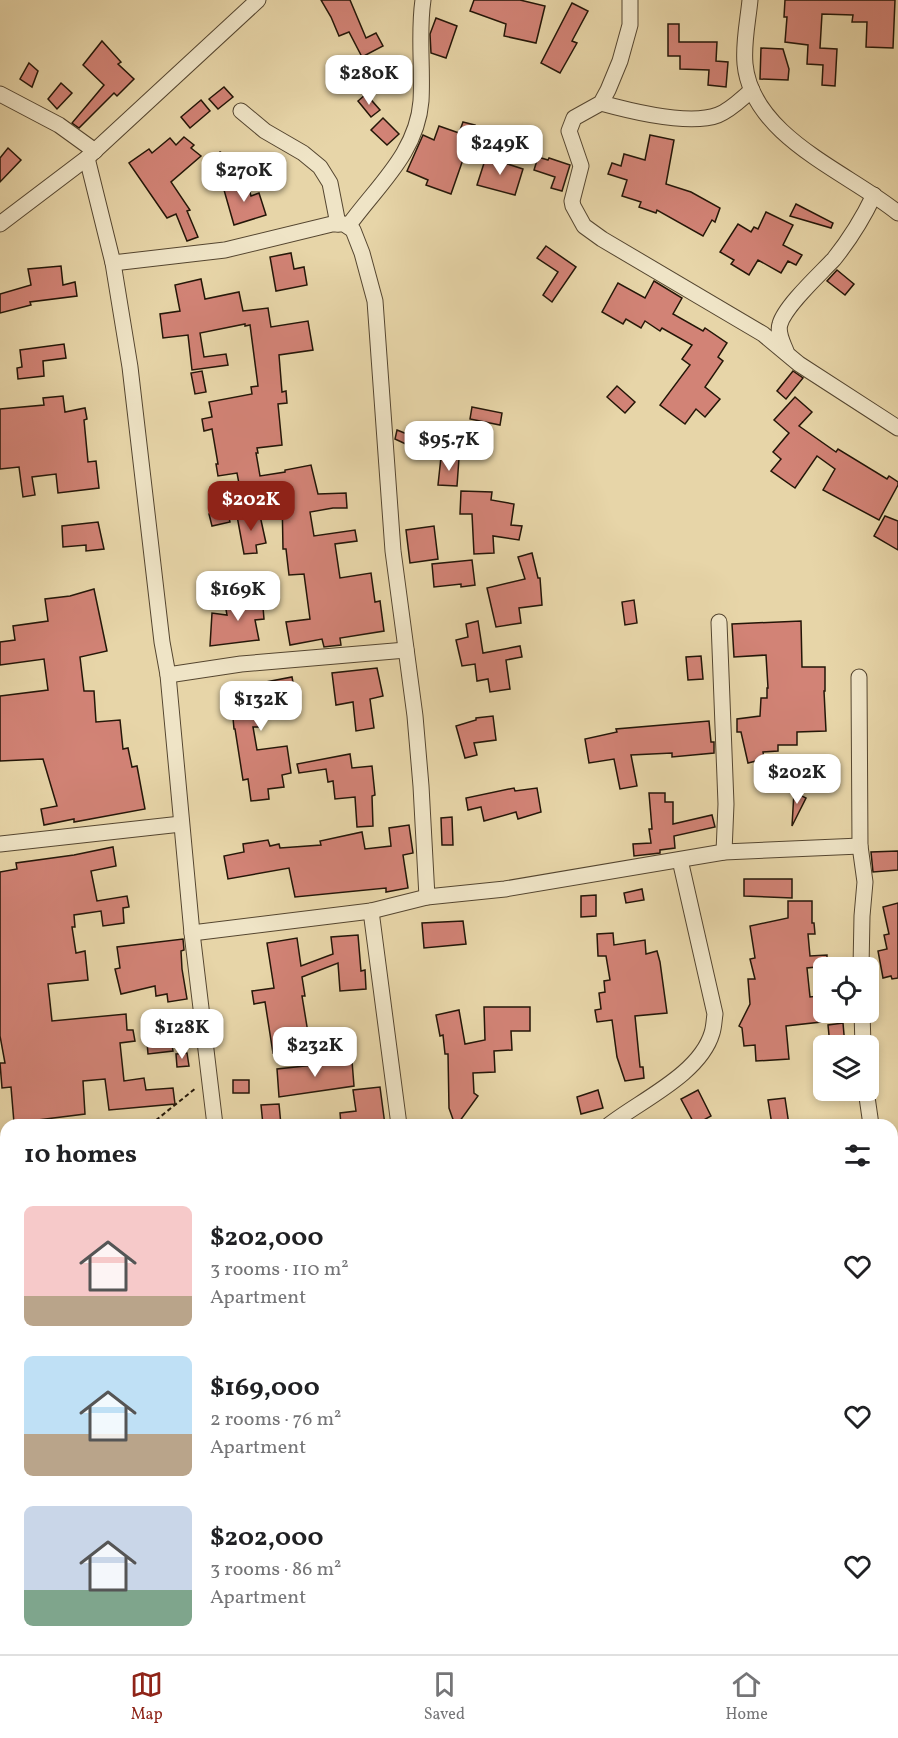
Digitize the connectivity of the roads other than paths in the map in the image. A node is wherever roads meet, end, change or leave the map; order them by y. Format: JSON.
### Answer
{"nodes":[{"id":1,"x":258,"y":0,"type":"edge"},
{"id":2,"x":423,"y":0,"type":"edge"},
{"id":3,"x":630,"y":0,"type":"edge"},
{"id":4,"x":750,"y":0,"type":"edge"},
{"id":5,"x":752,"y":90,"type":"junction"},
{"id":6,"x":0,"y":94,"type":"edge"},
{"id":7,"x":601,"y":103,"type":"junction"},
{"id":8,"x":241,"y":111,"type":"dead end"},
{"id":9,"x":91,"y":154,"type":"junction"},
{"id":10,"x":874,"y":195,"type":"junction"},
{"id":11,"x":898,"y":213,"type":"edge"},
{"id":12,"x":0,"y":224,"type":"edge"},
{"id":13,"x":343,"y":225,"type":"junction"},
{"id":14,"x":113,"y":263,"type":"junction"},
{"id":15,"x":787,"y":352,"type":"junction"},
{"id":16,"x":898,"y":428,"type":"edge"},
{"id":17,"x":719,"y":622,"type":"dead end"},
{"id":18,"x":406,"y":650,"type":"junction"},
{"id":19,"x":168,"y":675,"type":"junction"},
{"id":20,"x":859,"y":677,"type":"dead end"},
{"id":21,"x":181,"y":824,"type":"junction"},
{"id":22,"x":0,"y":844,"type":"edge"},
{"id":23,"x":860,"y":846,"type":"junction"},
{"id":24,"x":724,"y":852,"type":"junction"},
{"id":25,"x":680,"y":860,"type":"junction"},
{"id":26,"x":427,"y":897,"type":"junction"},
{"id":27,"x":371,"y":911,"type":"junction"},
{"id":28,"x":192,"y":933,"type":"junction"},
{"id":29,"x":861,"y":957,"type":"edge"},
{"id":30,"x":868,"y":1101,"type":"edge"},
{"id":31,"x":214,"y":1119,"type":"edge"},
{"id":32,"x":398,"y":1119,"type":"edge"},
{"id":33,"x":618,"y":1119,"type":"edge"},
{"id":34,"x":870,"y":1119,"type":"edge"}],
"edges":[{"from":1,"to":9,"type":"street"},
{"from":2,"to":13,"type":"street"},
{"from":3,"to":7,"type":"street"},
{"from":4,"to":5,"type":"street"},
{"from":5,"to":7,"type":"street"},
{"from":5,"to":10,"type":"street"},
{"from":6,"to":9,"type":"street"},
{"from":7,"to":15,"type":"street"},
{"from":8,"to":13,"type":"street"},
{"from":9,"to":12,"type":"street"},
{"from":9,"to":14,"type":"street"},
{"from":10,"to":11,"type":"street"},
{"from":10,"to":15,"type":"street"},
{"from":13,"to":14,"type":"street"},
{"from":13,"to":18,"type":"street"},
{"from":14,"to":19,"type":"street"},
{"from":15,"to":16,"type":"street"},
{"from":17,"to":24,"type":"street"},
{"from":18,"to":19,"type":"street"},
{"from":18,"to":26,"type":"street"},
{"from":19,"to":21,"type":"street"},
{"from":20,"to":23,"type":"street"},
{"from":21,"to":22,"type":"street"},
{"from":21,"to":28,"type":"street"},
{"from":23,"to":24,"type":"street"},
{"from":23,"to":29,"type":"street"},
{"from":24,"to":25,"type":"street"},
{"from":25,"to":26,"type":"street"},
{"from":25,"to":33,"type":"street"},
{"from":26,"to":27,"type":"street"},
{"from":27,"to":28,"type":"street"},
{"from":27,"to":32,"type":"street"},
{"from":28,"to":31,"type":"street"},
{"from":30,"to":34,"type":"street"}]}
